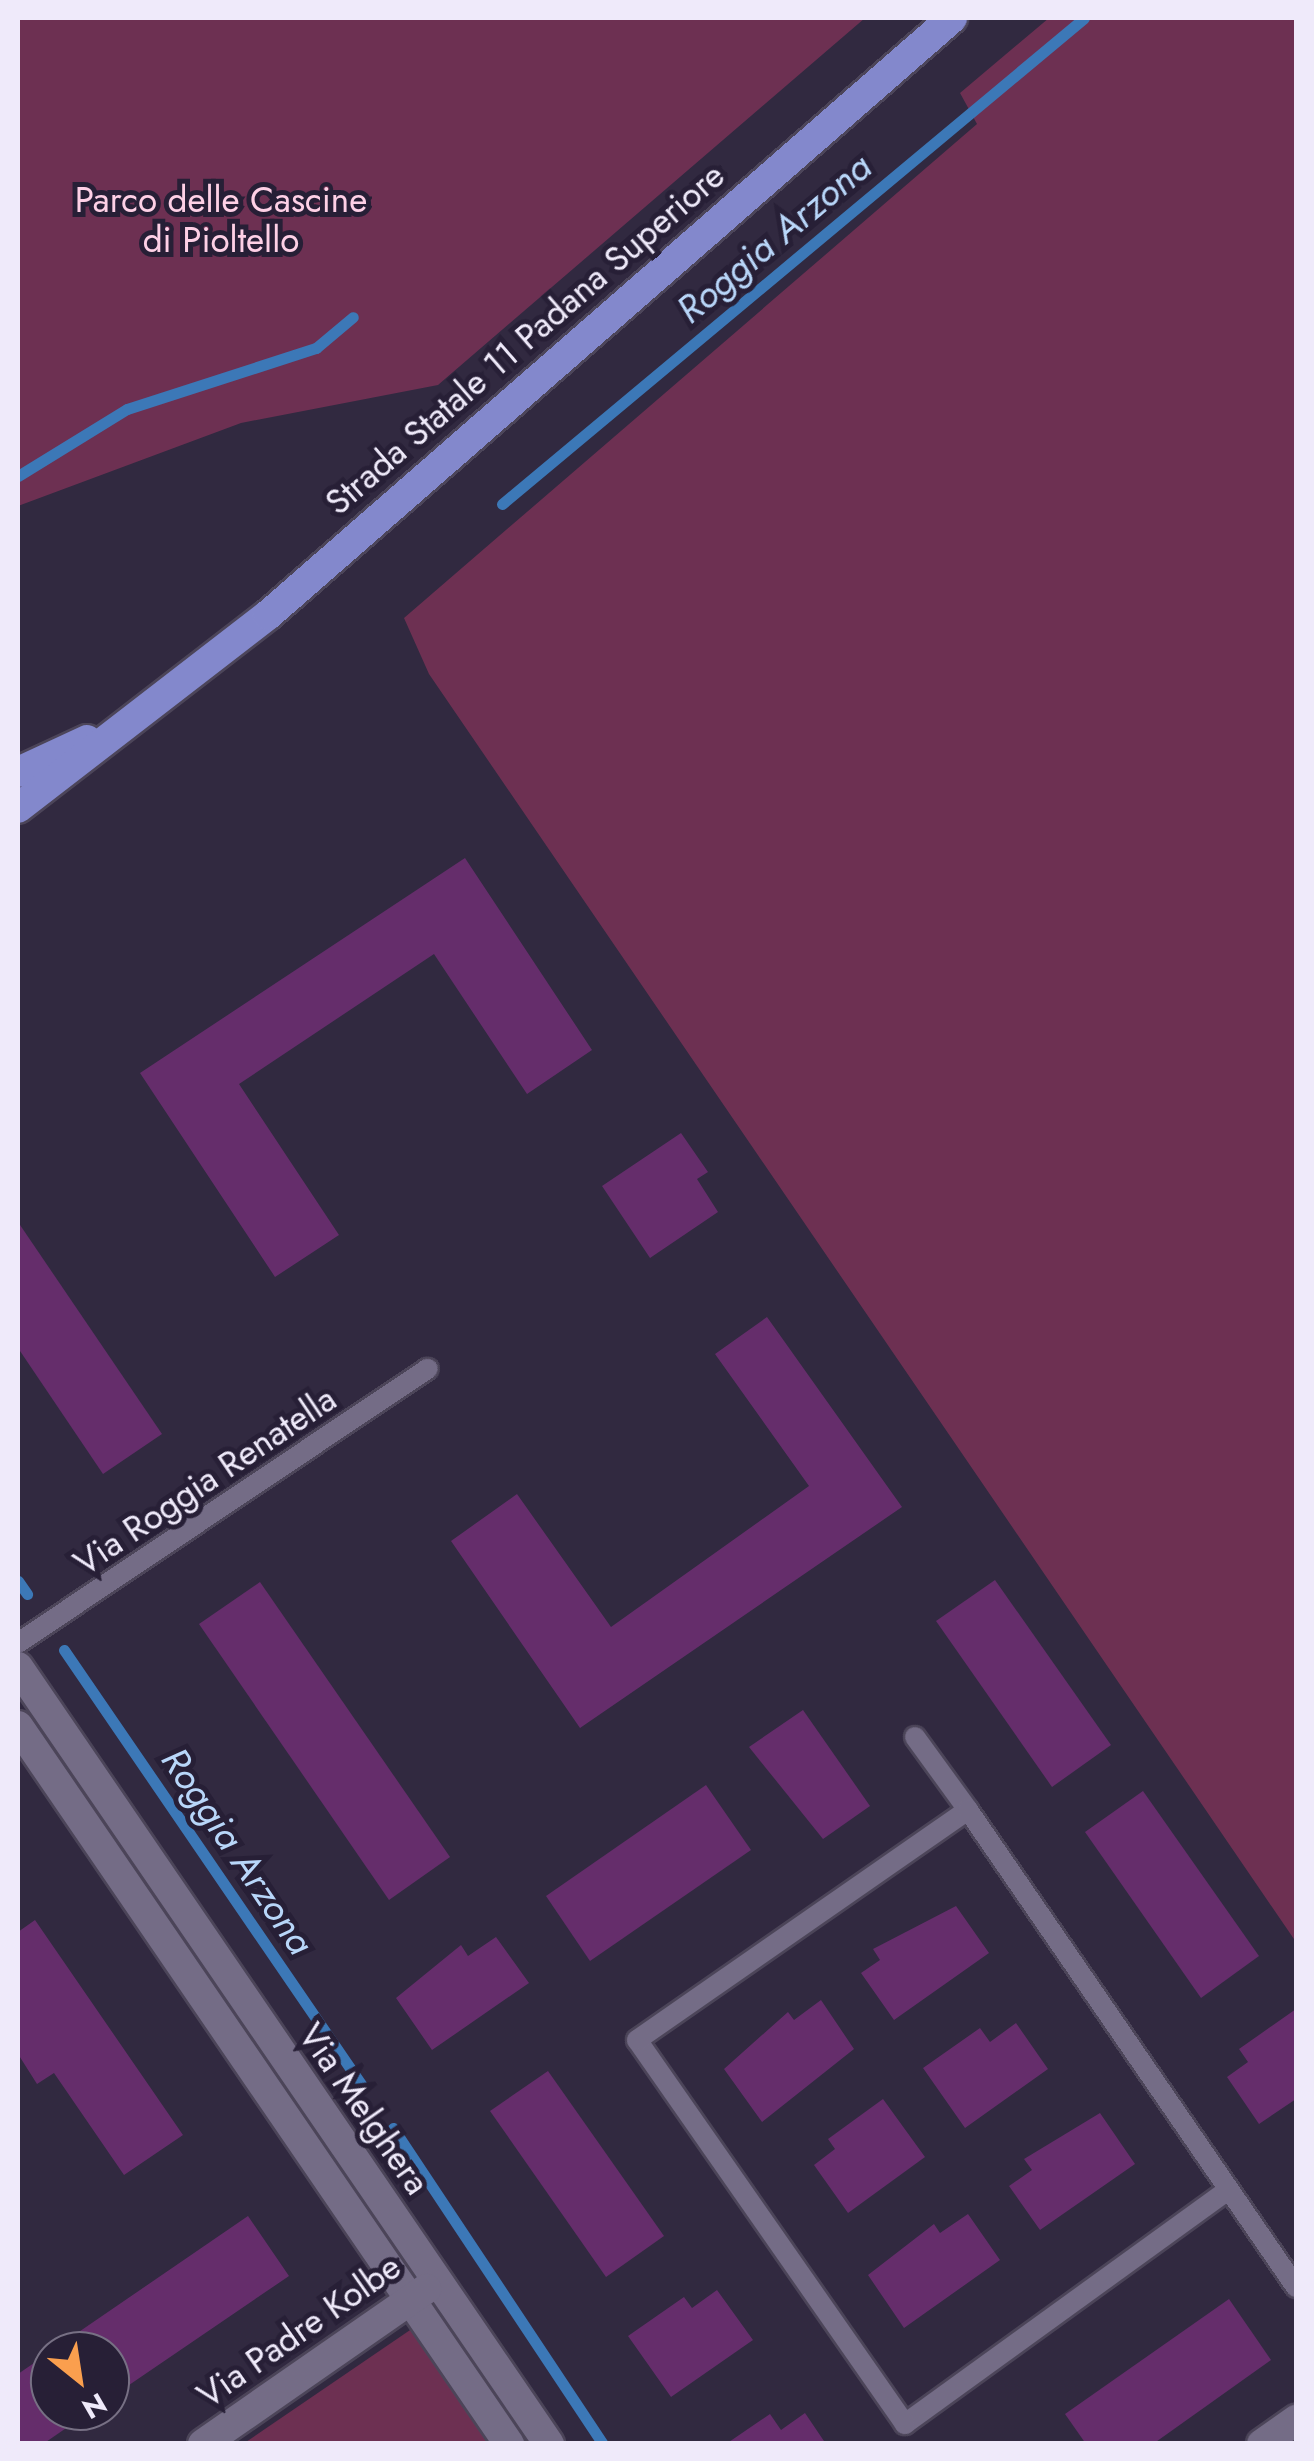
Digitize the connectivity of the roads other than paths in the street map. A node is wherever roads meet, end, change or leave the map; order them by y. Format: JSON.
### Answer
{"nodes":[{"id":1,"x":952,"y":18,"type":"edge"},
{"id":2,"x":144,"y":713,"type":"junction"},
{"id":3,"x":18,"y":772,"type":"edge"},
{"id":4,"x":18,"y":808,"type":"edge"},
{"id":5,"x":428,"y":1369,"type":"dead end"},
{"id":6,"x":18,"y":1643,"type":"edge"},
{"id":7,"x":18,"y":1667,"type":"edge"},
{"id":8,"x":18,"y":1726,"type":"edge"},
{"id":9,"x":916,"y":1737,"type":"dead end"},
{"id":10,"x":968,"y":1810,"type":"junction"},
{"id":11,"x":1228,"y":2190,"type":"junction"},
{"id":12,"x":438,"y":2281,"type":"junction"},
{"id":13,"x":1296,"y":2286,"type":"edge"},
{"id":14,"x":410,"y":2300,"type":"junction"},
{"id":15,"x":1296,"y":2420,"type":"edge"},
{"id":16,"x":203,"y":2444,"type":"edge"},
{"id":17,"x":509,"y":2444,"type":"edge"},
{"id":18,"x":548,"y":2444,"type":"edge"},
{"id":19,"x":1262,"y":2444,"type":"edge"}],
"edges":[{"from":1,"to":2,"type":"main road","name":"Strada Statale 11 Padana Superiore"},
{"from":2,"to":3,"type":"main road","name":"Strada Statale 11 Padana Superiore"},
{"from":2,"to":4,"type":"main road","name":"Strada Statale 11 Padana Superiore"},
{"from":5,"to":6,"type":"lane","name":"Via Roggia Renatella"},
{"from":7,"to":12,"type":"street","name":"Via Melghera"},
{"from":8,"to":14,"type":"street","name":"Via Melghera"},
{"from":9,"to":10,"type":"lane"},
{"from":10,"to":11,"type":"lane"},
{"from":10,"to":11,"type":"lane"},
{"from":11,"to":13,"type":"lane"},
{"from":12,"to":14,"type":"street","name":"Via Padre Kolbe"},
{"from":12,"to":18,"type":"street","name":"Via Melghera"},
{"from":14,"to":16,"type":"street","name":"Via Padre Kolbe"},
{"from":14,"to":17,"type":"street","name":"Via Melghera"},
{"from":15,"to":19,"type":"street"}]}
